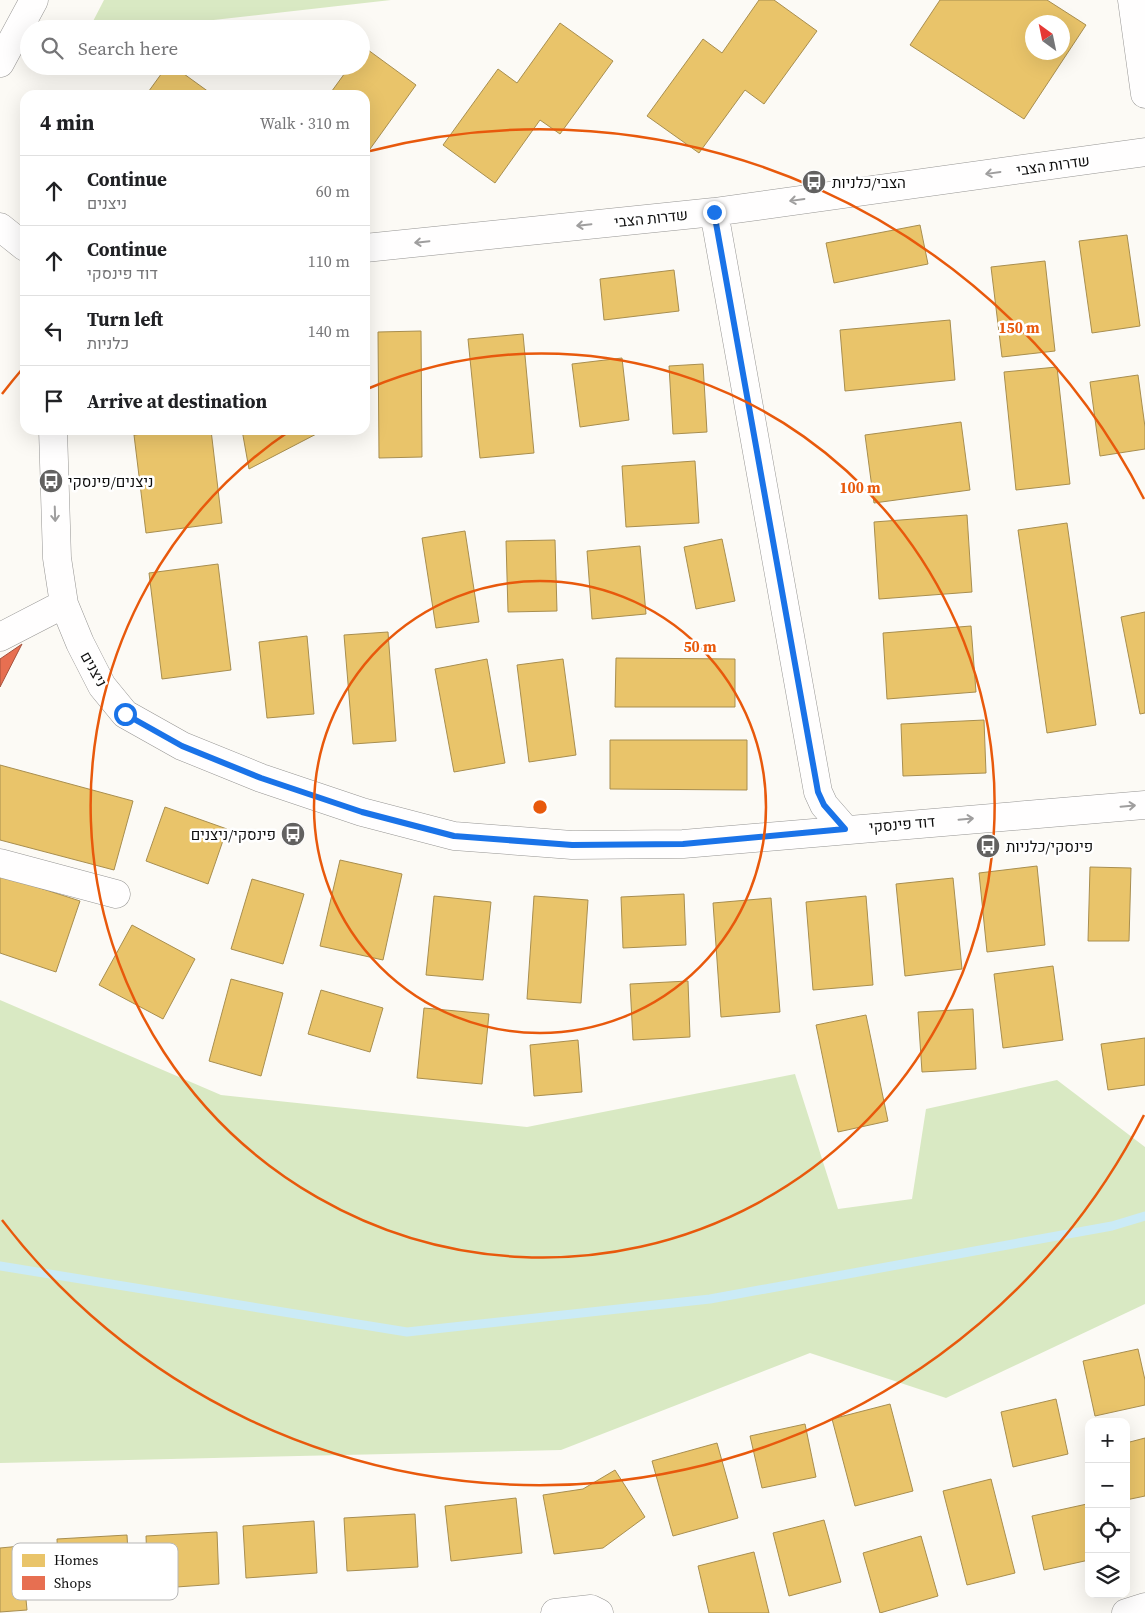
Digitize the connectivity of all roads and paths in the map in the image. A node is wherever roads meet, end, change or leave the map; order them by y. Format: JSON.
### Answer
{"nodes":[{"id":1,"x":34,"y":0,"type":"edge"},
{"id":2,"x":1132,"y":0,"type":"edge"},
{"id":3,"x":23,"y":20,"type":"edge"},
{"id":4,"x":20,"y":26,"type":"edge"},
{"id":5,"x":0,"y":63,"type":"edge"},
{"id":6,"x":1145,"y":94,"type":"edge"},
{"id":7,"x":1145,"y":152,"type":"edge"},
{"id":8,"x":714,"y":212,"type":"junction"},
{"id":9,"x":0,"y":227,"type":"edge"},
{"id":10,"x":20,"y":243,"type":"edge"},
{"id":11,"x":370,"y":247,"type":"edge"},
{"id":12,"x":53,"y":435,"type":"edge"},
{"id":13,"x":64,"y":604,"type":"junction"},
{"id":14,"x":0,"y":637,"type":"edge"},
{"id":15,"x":1145,"y":805,"type":"edge"},
{"id":16,"x":362,"y":812,"type":"joint"},
{"id":17,"x":845,"y":829,"type":"junction"},
{"id":18,"x":0,"y":863,"type":"edge"},
{"id":19,"x":116,"y":894,"type":"dead end"},
{"id":20,"x":1145,"y":1607,"type":"edge"},
{"id":21,"x":555,"y":1613,"type":"edge"},
{"id":22,"x":600,"y":1613,"type":"edge"},
{"id":23,"x":1126,"y":1613,"type":"edge"}],
"edges":[{"from":1,"to":3,"type":"street"},
{"from":2,"to":6,"type":"street"},
{"from":4,"to":5,"type":"street"},
{"from":7,"to":8,"type":"street","name":"שדרות הצבי","one_way":true},
{"from":8,"to":11,"type":"street","name":"שדרות הצבי","one_way":true},
{"from":8,"to":17,"type":"street"},
{"from":9,"to":10,"type":"street"},
{"from":12,"to":13,"type":"street","name":"ניצנים","one_way":true},
{"from":13,"to":14,"type":"street"},
{"from":13,"to":16,"type":"street","name":"ניצנים"},
{"from":17,"to":15,"type":"street","name":"דוד פינסקי","one_way":true},
{"from":16,"to":17,"type":"street","name":"דוד פינסקי"},
{"from":18,"to":19,"type":"street"},
{"from":20,"to":23,"type":"street"},
{"from":21,"to":22,"type":"street"}]}
